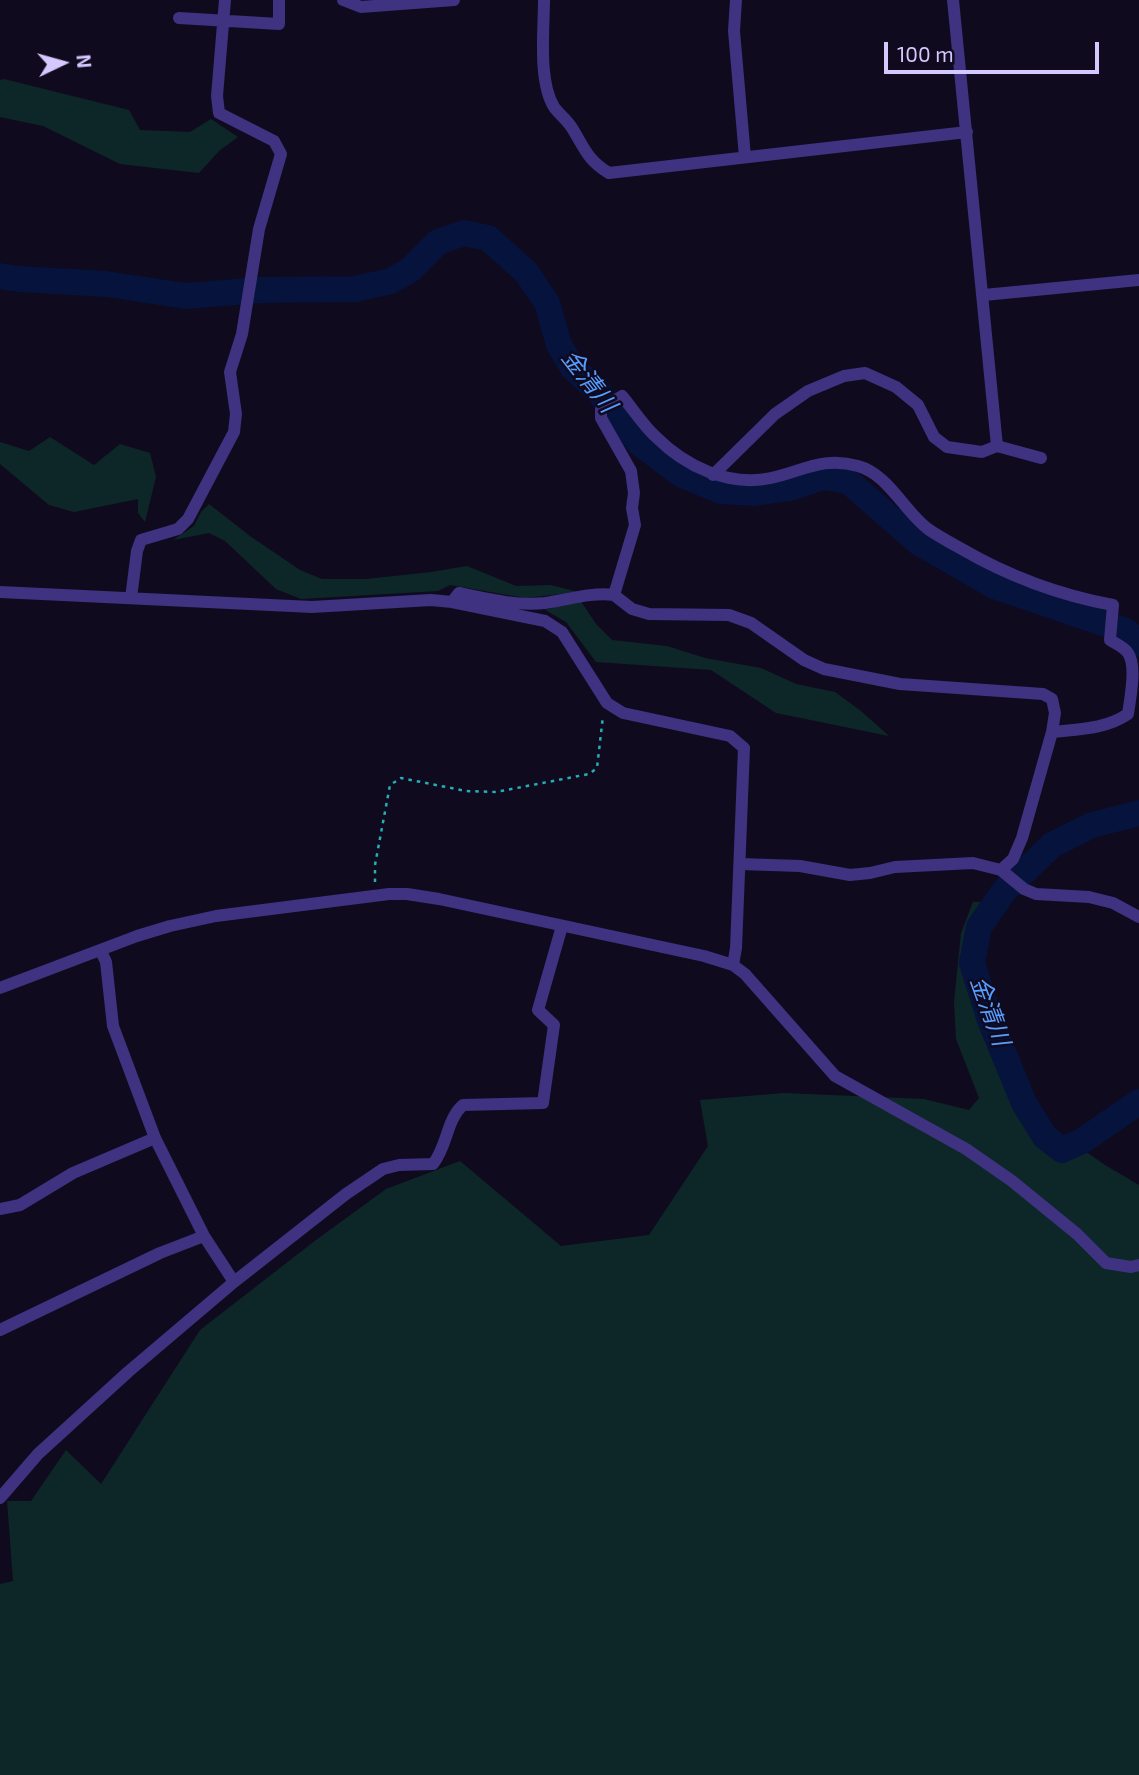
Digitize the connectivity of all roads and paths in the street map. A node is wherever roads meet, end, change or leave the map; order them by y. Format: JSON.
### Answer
{"nodes":[{"id":1,"x":225,"y":0,"type":"edge"},
{"id":2,"x":279,"y":0,"type":"edge"},
{"id":3,"x":343,"y":0,"type":"edge"},
{"id":4,"x":454,"y":0,"type":"edge"},
{"id":5,"x":544,"y":0,"type":"edge"},
{"id":6,"x":736,"y":0,"type":"edge"},
{"id":7,"x":953,"y":0,"type":"edge"},
{"id":8,"x":179,"y":18,"type":"dead end"},
{"id":9,"x":224,"y":20,"type":"junction"},
{"id":10,"x":967,"y":132,"type":"junction"},
{"id":11,"x":745,"y":157,"type":"junction"},
{"id":12,"x":1139,"y":280,"type":"edge"},
{"id":13,"x":984,"y":295,"type":"junction"},
{"id":14,"x":998,"y":446,"type":"junction"},
{"id":15,"x":1041,"y":458,"type":"dead end"},
{"id":16,"x":713,"y":475,"type":"junction"},
{"id":17,"x":0,"y":592,"type":"edge"},
{"id":18,"x":614,"y":595,"type":"junction"},
{"id":19,"x":131,"y":598,"type":"junction"},
{"id":20,"x":452,"y":602,"type":"junction"},
{"id":21,"x":607,"y":703,"type":"junction"},
{"id":22,"x":1052,"y":732,"type":"junction"},
{"id":23,"x":740,"y":864,"type":"junction"},
{"id":24,"x":1004,"y":872,"type":"junction"},
{"id":25,"x":374,"y":896,"type":"junction"},
{"id":26,"x":1139,"y":917,"type":"edge"},
{"id":27,"x":562,"y":926,"type":"junction"},
{"id":28,"x":101,"y":951,"type":"junction"},
{"id":29,"x":733,"y":965,"type":"junction"},
{"id":30,"x":0,"y":988,"type":"edge"},
{"id":31,"x":155,"y":1138,"type":"junction"},
{"id":32,"x":0,"y":1209,"type":"edge"},
{"id":33,"x":204,"y":1236,"type":"junction"},
{"id":34,"x":1139,"y":1265,"type":"edge"},
{"id":35,"x":234,"y":1282,"type":"junction"},
{"id":36,"x":0,"y":1330,"type":"edge"},
{"id":37,"x":0,"y":1498,"type":"edge"}],
"edges":[{"from":1,"to":9,"type":"street"},
{"from":2,"to":9,"type":"street"},
{"from":3,"to":4,"type":"street"},
{"from":5,"to":11,"type":"street"},
{"from":6,"to":11,"type":"street"},
{"from":7,"to":10,"type":"street"},
{"from":8,"to":9,"type":"street"},
{"from":9,"to":19,"type":"street"},
{"from":10,"to":11,"type":"street"},
{"from":10,"to":13,"type":"street"},
{"from":12,"to":13,"type":"street"},
{"from":13,"to":14,"type":"street"},
{"from":14,"to":15,"type":"street"},
{"from":14,"to":16,"type":"street"},
{"from":16,"to":18,"type":"street"},
{"from":16,"to":22,"type":"street"},
{"from":17,"to":19,"type":"street"},
{"from":18,"to":20,"type":"street"},
{"from":18,"to":22,"type":"street"},
{"from":19,"to":20,"type":"street"},
{"from":20,"to":21,"type":"street"},
{"from":21,"to":23,"type":"street"},
{"from":21,"to":25,"type":"path"},
{"from":22,"to":24,"type":"street"},
{"from":23,"to":24,"type":"street"},
{"from":23,"to":29,"type":"street"},
{"from":24,"to":26,"type":"street"},
{"from":25,"to":27,"type":"street"},
{"from":25,"to":28,"type":"street"},
{"from":27,"to":29,"type":"street"},
{"from":27,"to":35,"type":"street"},
{"from":28,"to":30,"type":"street"},
{"from":28,"to":31,"type":"street"},
{"from":29,"to":34,"type":"street"},
{"from":31,"to":32,"type":"street"},
{"from":31,"to":33,"type":"street"},
{"from":33,"to":35,"type":"street"},
{"from":33,"to":36,"type":"street"},
{"from":35,"to":37,"type":"street"}]}
